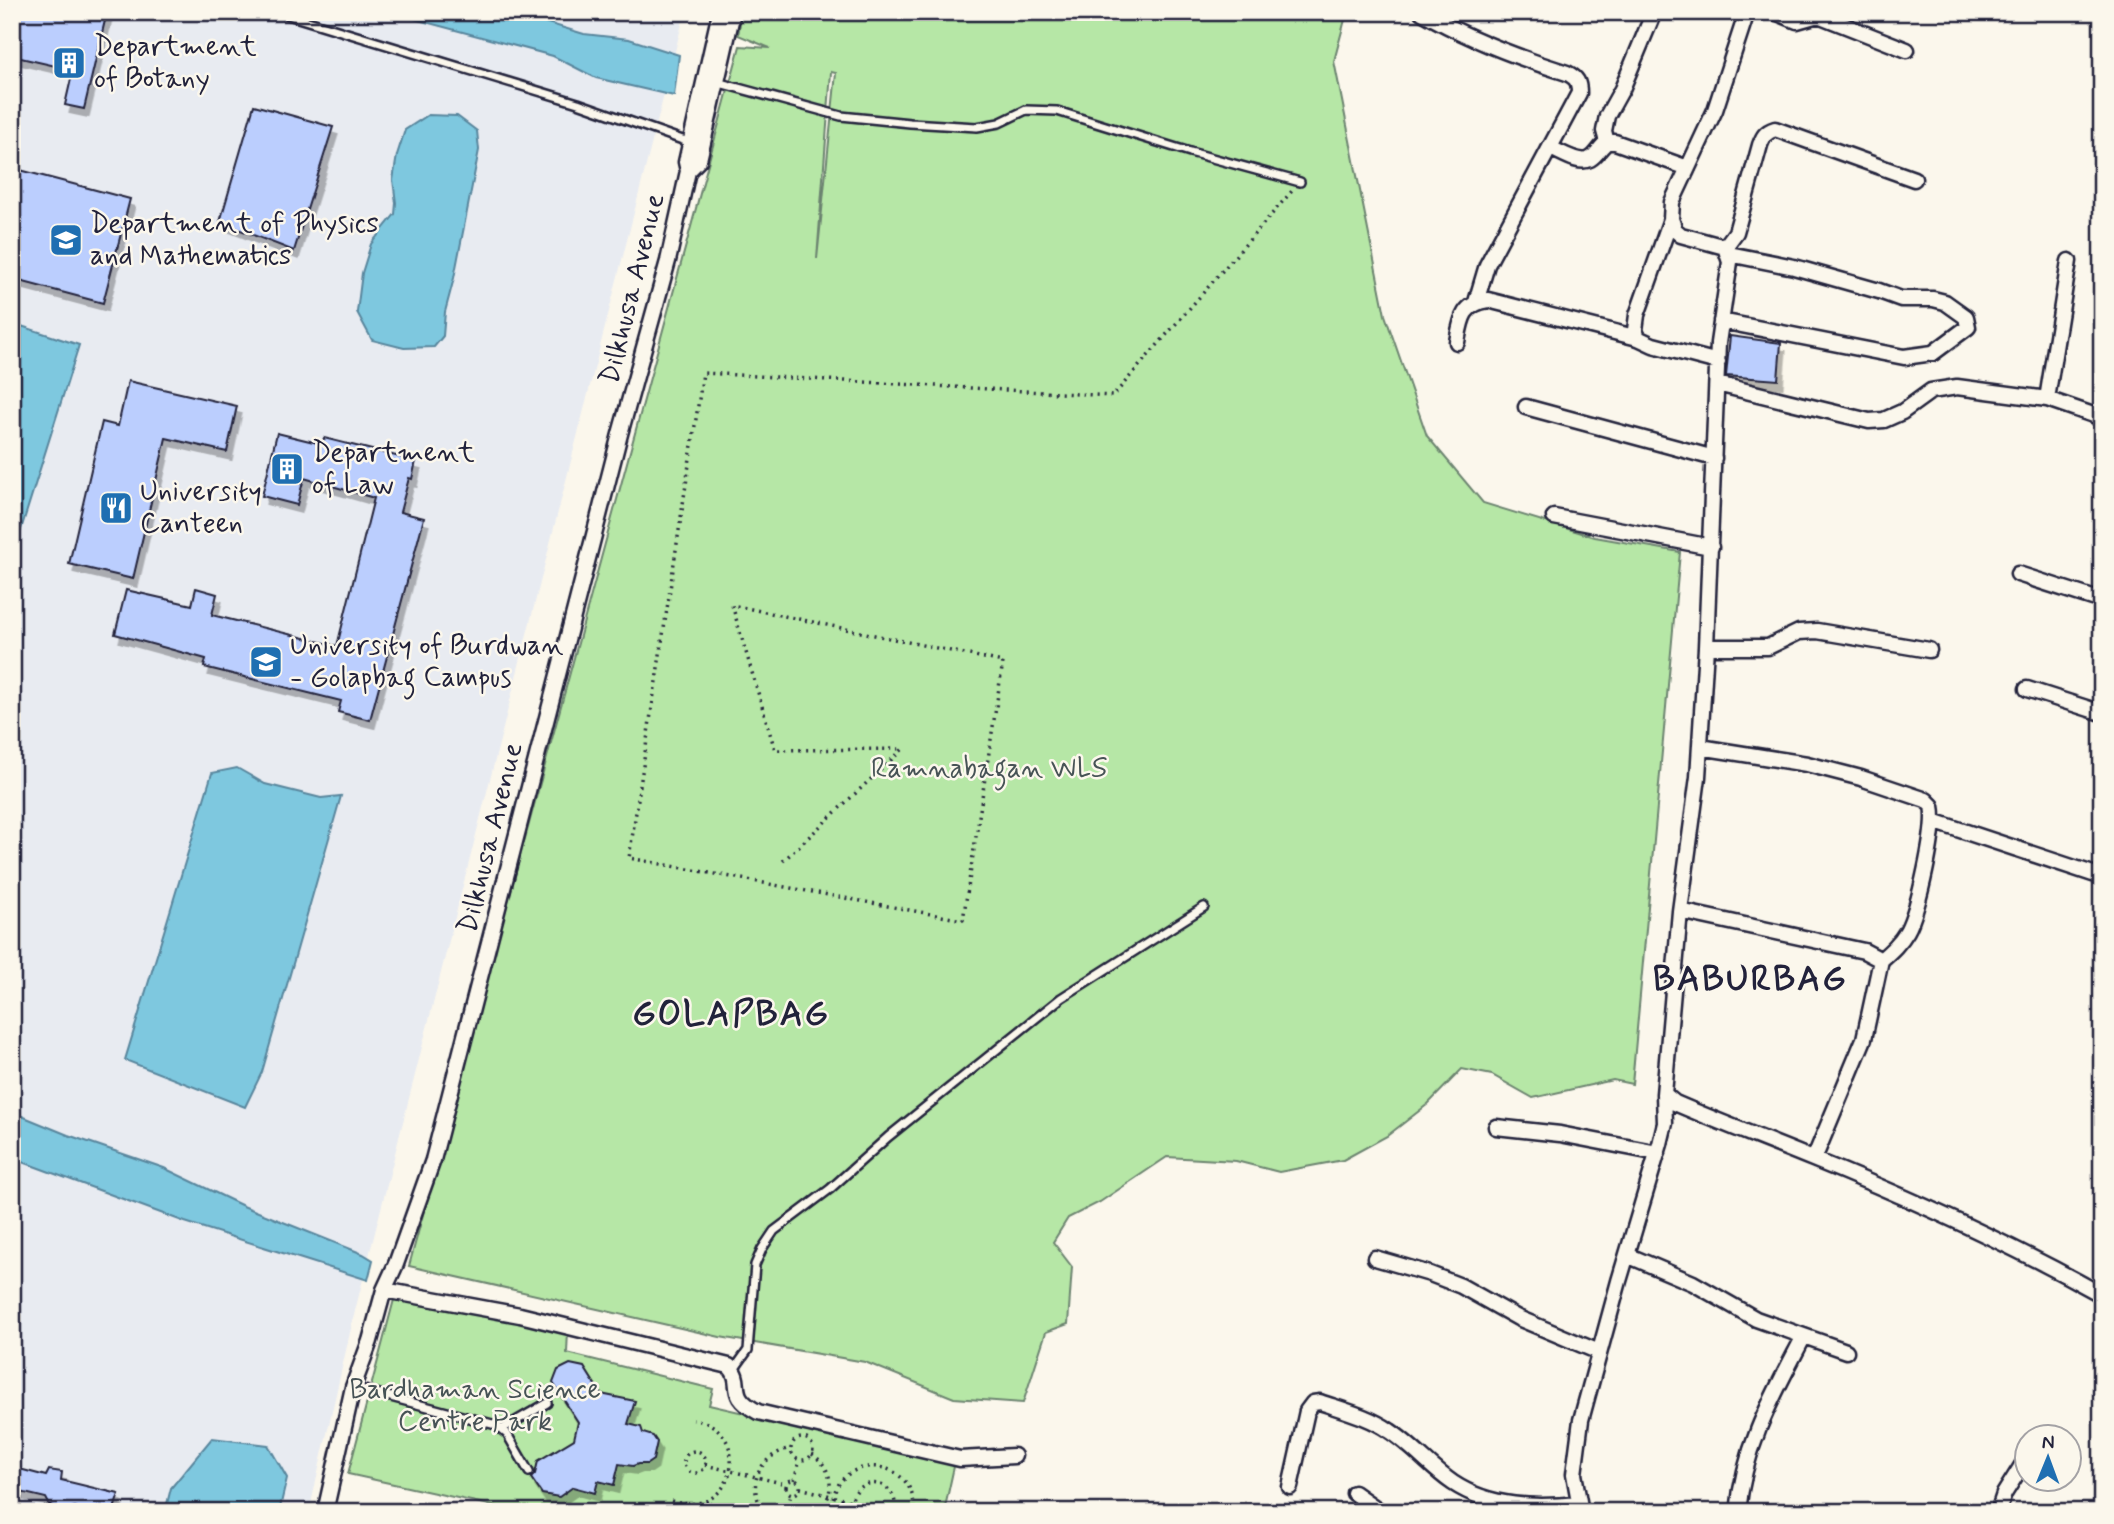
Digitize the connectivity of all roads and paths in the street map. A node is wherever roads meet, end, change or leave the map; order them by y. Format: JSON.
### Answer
{"nodes":[{"id":1,"x":278,"y":12,"type":"edge"},
{"id":2,"x":720,"y":12,"type":"edge"},
{"id":3,"x":733,"y":12,"type":"edge"},
{"id":4,"x":1422,"y":12,"type":"edge"},
{"id":5,"x":1654,"y":12,"type":"edge"},
{"id":6,"x":1747,"y":12,"type":"edge"},
{"id":7,"x":1775,"y":12,"type":"edge"},
{"id":8,"x":1907,"y":50,"type":"dead end"},
{"id":9,"x":710,"y":81,"type":"junction"},
{"id":10,"x":1607,"y":142,"type":"junction"},
{"id":11,"x":691,"y":143,"type":"junction"},
{"id":12,"x":1550,"y":148,"type":"junction"},
{"id":13,"x":1688,"y":168,"type":"junction"},
{"id":14,"x":688,"y":170,"type":"junction"},
{"id":15,"x":1914,"y":179,"type":"dead end"},
{"id":16,"x":1300,"y":182,"type":"joint"},
{"id":17,"x":1671,"y":219,"type":"junction"},
{"id":18,"x":1727,"y":251,"type":"junction"},
{"id":19,"x":2069,"y":261,"type":"dead end"},
{"id":20,"x":1476,"y":302,"type":"junction"},
{"id":21,"x":1721,"y":321,"type":"junction"},
{"id":22,"x":1638,"y":338,"type":"junction"},
{"id":23,"x":1457,"y":342,"type":"dead end"},
{"id":24,"x":1718,"y":362,"type":"junction"},
{"id":25,"x":1717,"y":384,"type":"junction"},
{"id":26,"x":2047,"y":399,"type":"junction"},
{"id":27,"x":1526,"y":407,"type":"dead end"},
{"id":28,"x":2102,"y":418,"type":"edge"},
{"id":29,"x":1714,"y":458,"type":"junction"},
{"id":30,"x":1554,"y":517,"type":"dead end"},
{"id":31,"x":1711,"y":547,"type":"junction"},
{"id":32,"x":2018,"y":574,"type":"dead end"},
{"id":33,"x":2102,"y":601,"type":"edge"},
{"id":34,"x":1706,"y":647,"type":"junction"},
{"id":35,"x":1929,"y":650,"type":"dead end"},
{"id":36,"x":2027,"y":689,"type":"dead end"},
{"id":37,"x":2102,"y":713,"type":"edge"},
{"id":38,"x":1700,"y":747,"type":"junction"},
{"id":39,"x":1933,"y":821,"type":"junction"},
{"id":40,"x":783,"y":861,"type":"dead end"},
{"id":41,"x":2102,"y":877,"type":"edge"},
{"id":42,"x":1204,"y":907,"type":"dead end"},
{"id":43,"x":1680,"y":911,"type":"junction"},
{"id":44,"x":1881,"y":960,"type":"junction"},
{"id":45,"x":1664,"y":1094,"type":"junction"},
{"id":46,"x":1496,"y":1127,"type":"dead end"},
{"id":47,"x":1658,"y":1153,"type":"junction"},
{"id":48,"x":1814,"y":1159,"type":"junction"},
{"id":49,"x":1627,"y":1255,"type":"junction"},
{"id":50,"x":1376,"y":1258,"type":"dead end"},
{"id":51,"x":384,"y":1290,"type":"junction"},
{"id":52,"x":2102,"y":1294,"type":"edge"},
{"id":53,"x":1804,"y":1336,"type":"junction"},
{"id":54,"x":1846,"y":1351,"type":"dead end"},
{"id":55,"x":1599,"y":1352,"type":"junction"},
{"id":56,"x":733,"y":1371,"type":"junction"},
{"id":57,"x":353,"y":1387,"type":"junction"},
{"id":58,"x":547,"y":1403,"type":"dead end"},
{"id":59,"x":693,"y":1420,"type":"dead end"},
{"id":60,"x":502,"y":1429,"type":"junction"},
{"id":61,"x":791,"y":1448,"type":"junction"},
{"id":62,"x":812,"y":1454,"type":"junction"},
{"id":63,"x":1014,"y":1456,"type":"dead end"},
{"id":64,"x":800,"y":1460,"type":"junction"},
{"id":65,"x":705,"y":1465,"type":"junction"},
{"id":66,"x":731,"y":1470,"type":"junction"},
{"id":67,"x":528,"y":1472,"type":"dead end"},
{"id":68,"x":756,"y":1477,"type":"junction"},
{"id":69,"x":794,"y":1480,"type":"junction"},
{"id":70,"x":2012,"y":1481,"type":"edge"},
{"id":71,"x":786,"y":1485,"type":"junction"},
{"id":72,"x":1290,"y":1487,"type":"dead end"},
{"id":73,"x":800,"y":1488,"type":"junction"},
{"id":74,"x":1354,"y":1493,"type":"dead end"},
{"id":75,"x":791,"y":1494,"type":"junction"},
{"id":76,"x":831,"y":1496,"type":"junction"},
{"id":77,"x":671,"y":1501,"type":"dead end"},
{"id":78,"x":850,"y":1502,"type":"junction"},
{"id":79,"x":1580,"y":1508,"type":"edge"},
{"id":80,"x":325,"y":1512,"type":"edge"},
{"id":81,"x":765,"y":1512,"type":"edge"},
{"id":82,"x":786,"y":1512,"type":"edge"},
{"id":83,"x":820,"y":1512,"type":"edge"},
{"id":84,"x":832,"y":1512,"type":"edge"},
{"id":85,"x":851,"y":1512,"type":"edge"},
{"id":86,"x":895,"y":1512,"type":"edge"},
{"id":87,"x":914,"y":1512,"type":"edge"},
{"id":88,"x":1381,"y":1512,"type":"edge"},
{"id":89,"x":1738,"y":1512,"type":"edge"},
{"id":90,"x":1998,"y":1512,"type":"edge"}],
"edges":[{"from":1,"to":11,"type":"lane"},
{"from":2,"to":9,"type":"street","name":"Dilkhusa Avenue"},
{"from":3,"to":9,"type":"street","name":"Dilkhusa Avenue"},
{"from":4,"to":12,"type":"street"},
{"from":5,"to":10,"type":"street"},
{"from":6,"to":13,"type":"street"},
{"from":7,"to":8,"type":"street"},
{"from":9,"to":11,"type":"street","name":"Dilkhusa Avenue"},
{"from":9,"to":14,"type":"street","name":"Dilkhusa Avenue"},
{"from":9,"to":16,"type":"lane"},
{"from":10,"to":12,"type":"street"},
{"from":10,"to":13,"type":"street"},
{"from":11,"to":14,"type":"street","name":"Dilkhusa Avenue"},
{"from":12,"to":20,"type":"street"},
{"from":13,"to":17,"type":"street"},
{"from":14,"to":51,"type":"street","name":"Dilkhusa Avenue"},
{"from":15,"to":18,"type":"street"},
{"from":16,"to":40,"type":"path"},
{"from":17,"to":18,"type":"street"},
{"from":17,"to":22,"type":"street"},
{"from":18,"to":21,"type":"street"},
{"from":18,"to":21,"type":"street"},
{"from":19,"to":26,"type":"street"},
{"from":20,"to":22,"type":"street"},
{"from":20,"to":23,"type":"street"},
{"from":21,"to":24,"type":"street"},
{"from":22,"to":24,"type":"street"},
{"from":24,"to":25,"type":"street"},
{"from":25,"to":26,"type":"street"},
{"from":25,"to":29,"type":"street"},
{"from":26,"to":28,"type":"street"},
{"from":27,"to":29,"type":"street"},
{"from":29,"to":31,"type":"street"},
{"from":30,"to":31,"type":"street"},
{"from":31,"to":34,"type":"street"},
{"from":32,"to":33,"type":"street"},
{"from":34,"to":35,"type":"street"},
{"from":34,"to":38,"type":"street"},
{"from":36,"to":37,"type":"street"},
{"from":38,"to":39,"type":"street"},
{"from":38,"to":43,"type":"street"},
{"from":39,"to":41,"type":"street"},
{"from":39,"to":44,"type":"street"},
{"from":42,"to":56,"type":"lane"},
{"from":43,"to":44,"type":"street"},
{"from":43,"to":45,"type":"street"},
{"from":44,"to":48,"type":"street"},
{"from":45,"to":47,"type":"street"},
{"from":45,"to":48,"type":"street"},
{"from":46,"to":47,"type":"street"},
{"from":47,"to":49,"type":"street"},
{"from":48,"to":52,"type":"street"},
{"from":49,"to":53,"type":"street"},
{"from":49,"to":55,"type":"street"},
{"from":50,"to":55,"type":"street"},
{"from":51,"to":56,"type":"street"},
{"from":51,"to":57,"type":"street","name":"Dilkhusa Avenue"},
{"from":53,"to":54,"type":"street"},
{"from":53,"to":89,"type":"street"},
{"from":55,"to":79,"type":"street"},
{"from":56,"to":63,"type":"street"},
{"from":57,"to":60,"type":"lane"},
{"from":57,"to":80,"type":"street","name":"Dilkhusa Avenue"},
{"from":58,"to":60,"type":"lane"},
{"from":59,"to":66,"type":"path"},
{"from":60,"to":67,"type":"lane"},
{"from":61,"to":62,"type":"path"},
{"from":61,"to":64,"type":"path"},
{"from":61,"to":68,"type":"path"},
{"from":62,"to":64,"type":"path"},
{"from":62,"to":76,"type":"path"},
{"from":64,"to":69,"type":"path"},
{"from":65,"to":65,"type":"path"},
{"from":65,"to":66,"type":"path"},
{"from":66,"to":68,"type":"path"},
{"from":66,"to":77,"type":"path"},
{"from":68,"to":71,"type":"path"},
{"from":68,"to":81,"type":"path"},
{"from":69,"to":71,"type":"path"},
{"from":69,"to":73,"type":"path"},
{"from":70,"to":90,"type":"street"},
{"from":71,"to":75,"type":"path"},
{"from":72,"to":79,"type":"street"},
{"from":73,"to":75,"type":"path"},
{"from":73,"to":76,"type":"path"},
{"from":74,"to":88,"type":"street"},
{"from":75,"to":82,"type":"path"},
{"from":76,"to":78,"type":"path"},
{"from":76,"to":83,"type":"path"},
{"from":76,"to":84,"type":"path"},
{"from":76,"to":87,"type":"path"},
{"from":78,"to":85,"type":"path"},
{"from":78,"to":86,"type":"path"}]}
